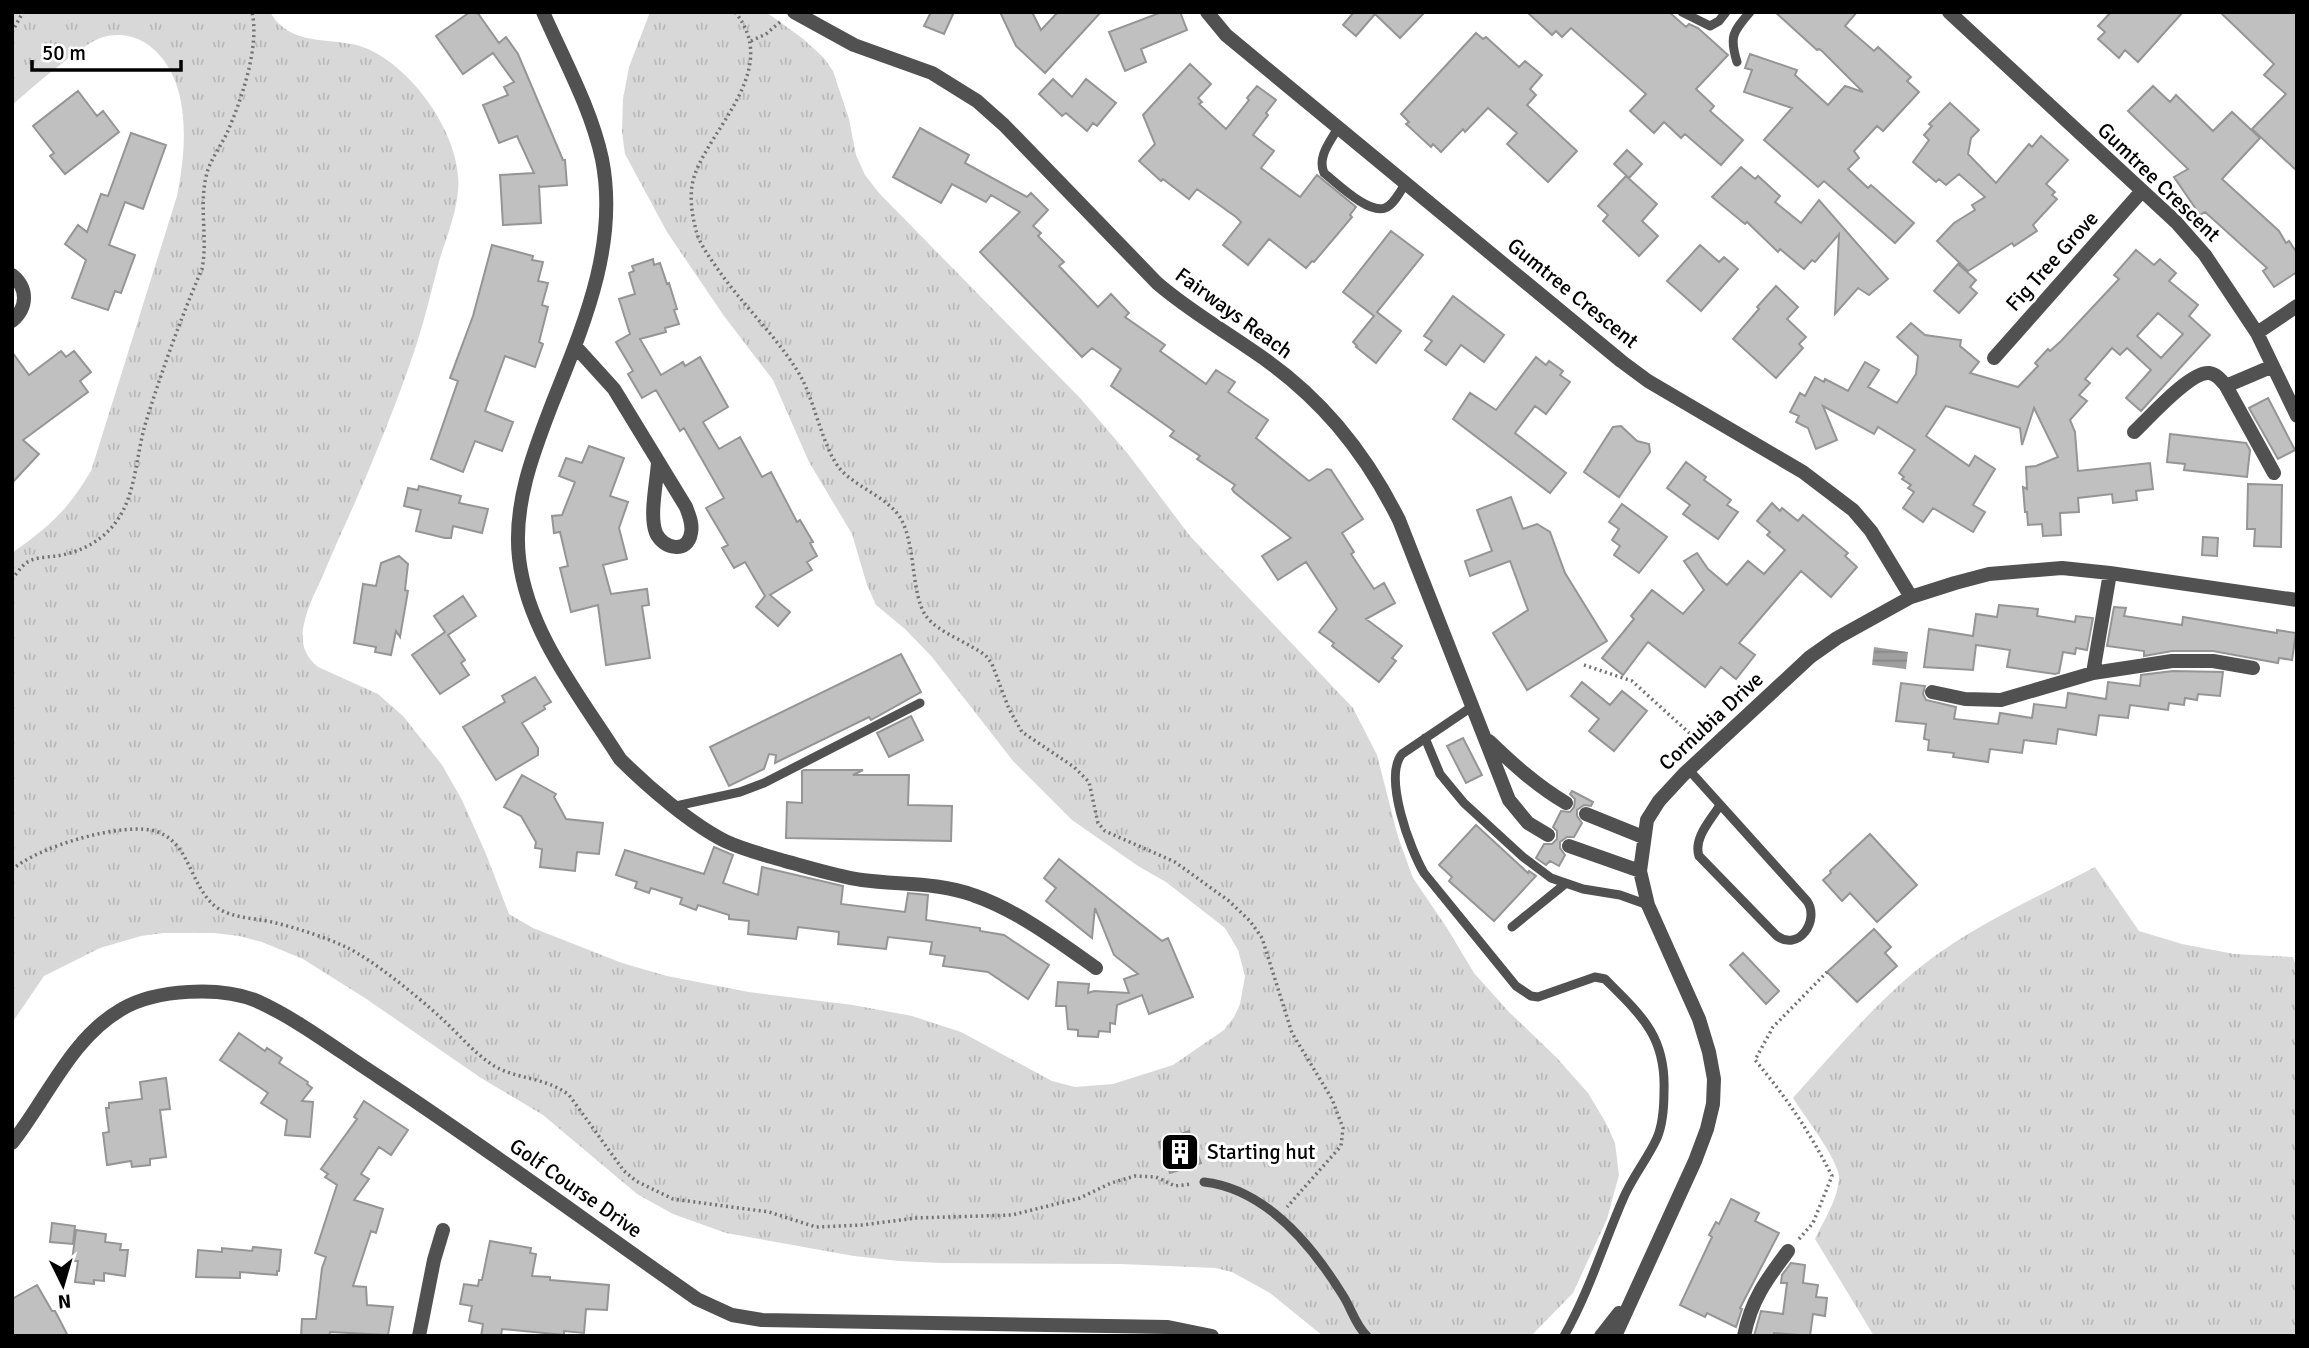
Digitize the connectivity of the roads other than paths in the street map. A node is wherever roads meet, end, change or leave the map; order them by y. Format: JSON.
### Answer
{"nodes":[{"id":1,"x":543,"y":12,"type":"edge"},
{"id":2,"x":1207,"y":12,"type":"edge"},
{"id":3,"x":1682,"y":12,"type":"edge"},
{"id":4,"x":1726,"y":12,"type":"edge"},
{"id":5,"x":1750,"y":12,"type":"edge"},
{"id":6,"x":1949,"y":12,"type":"edge"},
{"id":7,"x":789,"y":16,"type":"edge"},
{"id":8,"x":1737,"y":62,"type":"dead end"},
{"id":9,"x":1338,"y":128,"type":"junction"},
{"id":10,"x":1406,"y":183,"type":"junction"},
{"id":11,"x":2141,"y":192,"type":"junction"},
{"id":12,"x":12,"y":275,"type":"edge"},
{"id":13,"x":2297,"y":306,"type":"edge"},
{"id":14,"x":12,"y":321,"type":"edge"},
{"id":15,"x":2257,"y":332,"type":"junction"},
{"id":16,"x":575,"y":346,"type":"junction"},
{"id":17,"x":1994,"y":358,"type":"dead end"},
{"id":18,"x":2273,"y":366,"type":"junction"},
{"id":19,"x":2227,"y":386,"type":"junction"},
{"id":20,"x":2297,"y":416,"type":"edge"},
{"id":21,"x":2134,"y":432,"type":"dead end"},
{"id":22,"x":659,"y":463,"type":"junction"},
{"id":23,"x":2274,"y":473,"type":"dead end"},
{"id":24,"x":2110,"y":573,"type":"junction"},
{"id":25,"x":1911,"y":597,"type":"junction"},
{"id":26,"x":2297,"y":600,"type":"edge"},
{"id":27,"x":2253,"y":668,"type":"dead end"},
{"id":28,"x":2093,"y":673,"type":"junction"},
{"id":29,"x":1932,"y":692,"type":"dead end"},
{"id":30,"x":920,"y":704,"type":"dead end"},
{"id":31,"x":1473,"y":706,"type":"junction"},
{"id":32,"x":1425,"y":738,"type":"junction"},
{"id":33,"x":1486,"y":738,"type":"junction"},
{"id":34,"x":1689,"y":770,"type":"junction"},
{"id":35,"x":1566,"y":803,"type":"dead end"},
{"id":36,"x":1720,"y":805,"type":"junction"},
{"id":37,"x":676,"y":806,"type":"junction"},
{"id":38,"x":1586,"y":814,"type":"dead end"},
{"id":39,"x":1548,"y":835,"type":"dead end"},
{"id":40,"x":1643,"y":837,"type":"junction"},
{"id":41,"x":1569,"y":846,"type":"dead end"},
{"id":42,"x":1640,"y":872,"type":"junction"},
{"id":43,"x":1565,"y":884,"type":"junction"},
{"id":44,"x":1648,"y":905,"type":"junction"},
{"id":45,"x":1512,"y":927,"type":"dead end"},
{"id":46,"x":1096,"y":968,"type":"dead end"},
{"id":47,"x":12,"y":1143,"type":"edge"},
{"id":48,"x":1204,"y":1182,"type":"road end"},
{"id":49,"x":443,"y":1230,"type":"dead end"},
{"id":50,"x":1788,"y":1251,"type":"road end"},
{"id":51,"x":1630,"y":1298,"type":"junction"},
{"id":52,"x":419,"y":1336,"type":"edge"},
{"id":53,"x":1212,"y":1336,"type":"edge"},
{"id":54,"x":1367,"y":1336,"type":"edge"},
{"id":55,"x":1564,"y":1336,"type":"edge"},
{"id":56,"x":1601,"y":1336,"type":"edge"},
{"id":57,"x":1615,"y":1336,"type":"edge"},
{"id":58,"x":1744,"y":1336,"type":"edge"}],
"edges":[{"from":1,"to":16,"type":"street"},
{"from":2,"to":9,"type":"street","name":"Gumtree Crescent"},
{"from":3,"to":4,"type":"lane"},
{"from":5,"to":8,"type":"lane"},
{"from":6,"to":11,"type":"street","name":"Gumtree Crescent"},
{"from":7,"to":31,"type":"street","name":"Fairways Reach"},
{"from":9,"to":10,"type":"street","name":"Gumtree Crescent"},
{"from":9,"to":10,"type":"lane"},
{"from":10,"to":25,"type":"street","name":"Gumtree Crescent"},
{"from":11,"to":15,"type":"street","name":"Gumtree Crescent"},
{"from":11,"to":17,"type":"street","name":"Fig Tree Grove"},
{"from":12,"to":14,"type":"street"},
{"from":13,"to":15,"type":"street"},
{"from":15,"to":18,"type":"street","name":"Gumtree Crescent"},
{"from":16,"to":22,"type":"street"},
{"from":16,"to":37,"type":"street"},
{"from":18,"to":19,"type":"street"},
{"from":18,"to":20,"type":"street","name":"Gumtree Crescent"},
{"from":19,"to":21,"type":"street"},
{"from":19,"to":23,"type":"street"},
{"from":22,"to":22,"type":"street"},
{"from":24,"to":25,"type":"street","name":"Cornubia Drive"},
{"from":24,"to":26,"type":"street","name":"Cornubia Drive"},
{"from":24,"to":28,"type":"street"},
{"from":25,"to":34,"type":"street","name":"Cornubia Drive"},
{"from":27,"to":28,"type":"street"},
{"from":28,"to":29,"type":"street"},
{"from":30,"to":37,"type":"lane"},
{"from":31,"to":32,"type":"lane"},
{"from":31,"to":33,"type":"street","name":"Fairways Reach"},
{"from":32,"to":43,"type":"lane"},
{"from":32,"to":55,"type":"lane"},
{"from":33,"to":35,"type":"street","name":"Fairways Reach"},
{"from":33,"to":39,"type":"street","name":"Fairways Reach"},
{"from":34,"to":36,"type":"lane"},
{"from":34,"to":40,"type":"street","name":"Cornubia Drive"},
{"from":36,"to":36,"type":"lane"},
{"from":37,"to":46,"type":"street"},
{"from":38,"to":40,"type":"street"},
{"from":40,"to":42,"type":"street","name":"Cornubia Drive"},
{"from":41,"to":42,"type":"street"},
{"from":42,"to":44,"type":"street","name":"Cornubia Drive"},
{"from":43,"to":44,"type":"lane"},
{"from":43,"to":45,"type":"lane"},
{"from":44,"to":51,"type":"street","name":"Cornubia Drive"},
{"from":47,"to":53,"type":"street","name":"Golf Course Drive"},
{"from":48,"to":54,"type":"lane"},
{"from":49,"to":52,"type":"street"},
{"from":50,"to":58,"type":"street"},
{"from":51,"to":56,"type":"street","name":"Cornubia Drive"},
{"from":51,"to":57,"type":"street","name":"Cornubia Drive"}]}
